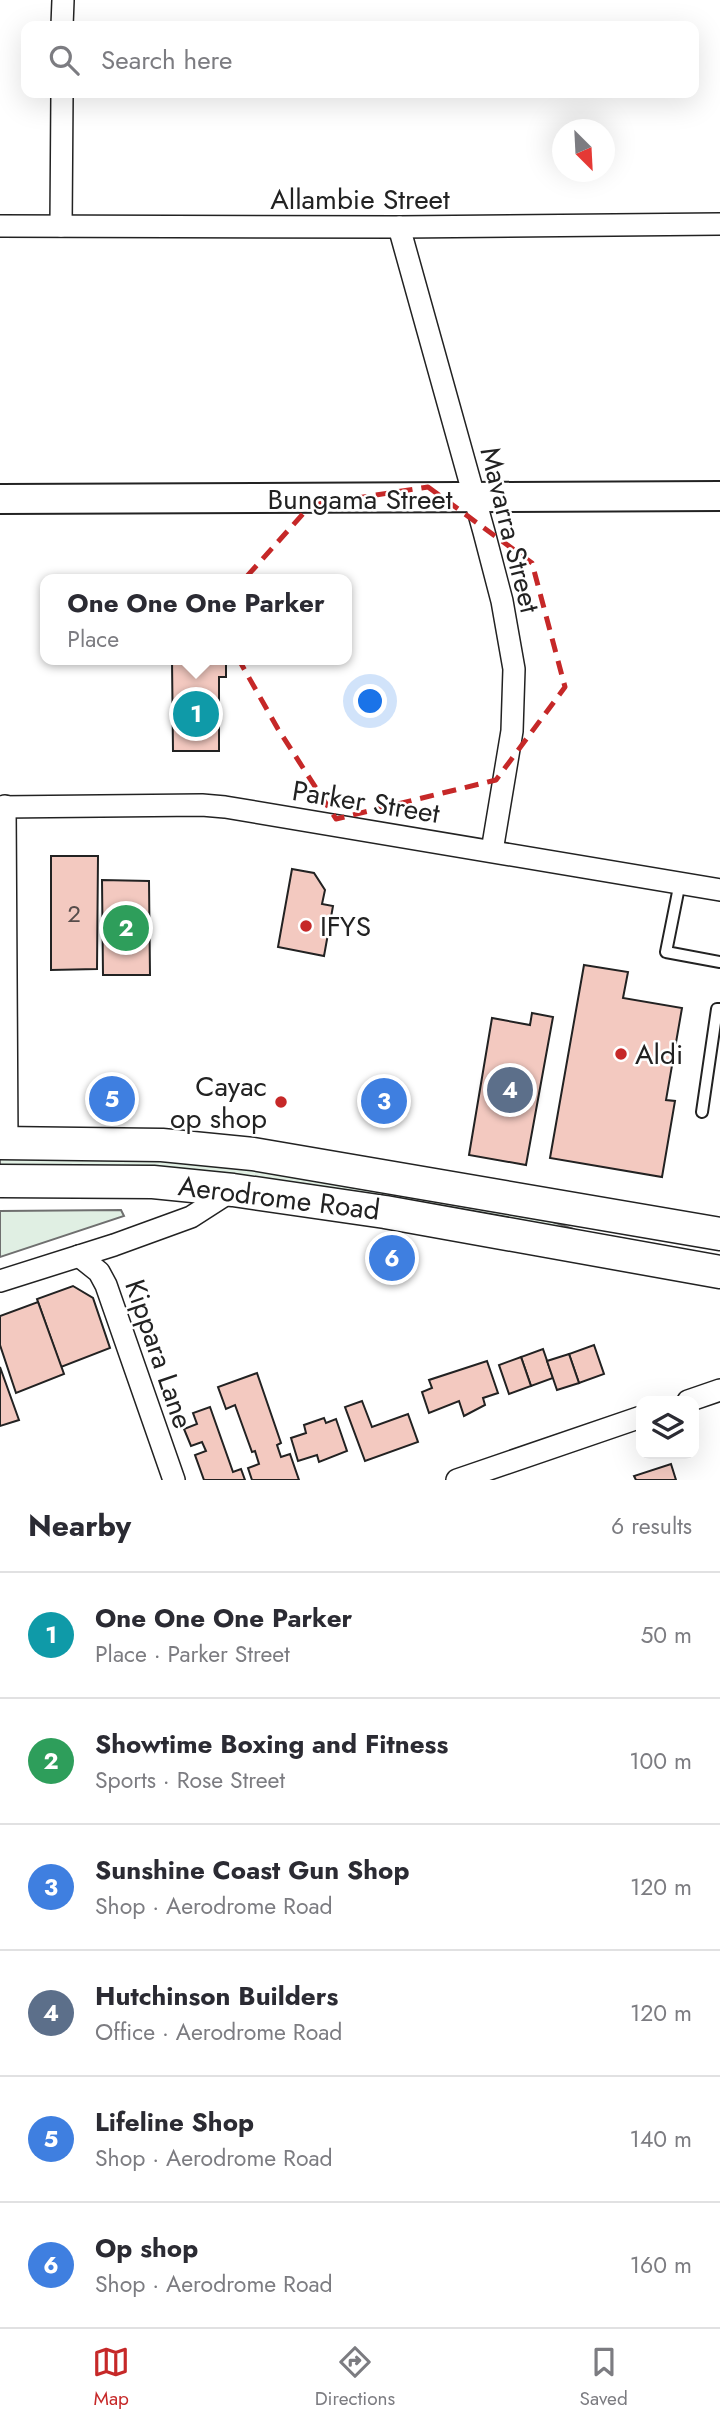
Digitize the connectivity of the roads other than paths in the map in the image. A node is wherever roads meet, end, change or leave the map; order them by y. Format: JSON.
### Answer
{"nodes":[{"id":1,"x":62,"y":0,"type":"edge"},
{"id":2,"x":62,"y":21,"type":"edge"},
{"id":3,"x":62,"y":98,"type":"edge"},
{"id":4,"x":720,"y":224,"type":"edge"},
{"id":5,"x":0,"y":226,"type":"edge"},
{"id":6,"x":61,"y":226,"type":"junction"},
{"id":7,"x":399,"y":228,"type":"junction"},
{"id":8,"x":720,"y":496,"type":"edge"},
{"id":9,"x":475,"y":498,"type":"junction"},
{"id":10,"x":0,"y":499,"type":"edge"},
{"id":11,"x":3,"y":806,"type":"edge"},
{"id":12,"x":492,"y":851,"type":"junction"},
{"id":13,"x":680,"y":882,"type":"junction"},
{"id":14,"x":720,"y":890,"type":"edge"},
{"id":15,"x":720,"y":962,"type":"edge"},
{"id":16,"x":720,"y":1009,"type":"edge"},
{"id":17,"x":702,"y":1112,"type":"dead end"},
{"id":18,"x":3,"y":1143,"type":"edge"},
{"id":19,"x":0,"y":1181,"type":"edge"},
{"id":20,"x":233,"y":1190,"type":"junction"},
{"id":21,"x":720,"y":1234,"type":"edge"},
{"id":22,"x":79,"y":1256,"type":"junction"},
{"id":23,"x":720,"y":1272,"type":"edge"},
{"id":24,"x":0,"y":1281,"type":"edge"},
{"id":25,"x":720,"y":1390,"type":"edge"},
{"id":26,"x":699,"y":1397,"type":"edge"},
{"id":27,"x":636,"y":1419,"type":"edge"},
{"id":28,"x":174,"y":1480,"type":"edge"},
{"id":29,"x":457,"y":1480,"type":"edge"}],
"edges":[{"from":1,"to":2,"type":"street"},
{"from":3,"to":6,"type":"street"},
{"from":4,"to":7,"type":"street","name":"Allambie Street"},
{"from":5,"to":6,"type":"street","name":"Allambie Street"},
{"from":6,"to":7,"type":"street","name":"Allambie Street"},
{"from":7,"to":9,"type":"street","name":"Mavarra Street"},
{"from":8,"to":9,"type":"street","name":"Bungama Street"},
{"from":9,"to":10,"type":"street","name":"Bungama Street"},
{"from":9,"to":12,"type":"street","name":"Mavarra Street"},
{"from":11,"to":12,"type":"street","name":"Parker Street"},
{"from":11,"to":18,"type":"street"},
{"from":12,"to":13,"type":"street","name":"Parker Street"},
{"from":13,"to":14,"type":"street","name":"Parker Street"},
{"from":13,"to":15,"type":"lane"},
{"from":16,"to":17,"type":"lane"},
{"from":18,"to":21,"type":"main road","name":"Aerodrome Road"},
{"from":19,"to":20,"type":"main road","name":"Aerodrome Road"},
{"from":20,"to":22,"type":"street"},
{"from":20,"to":23,"type":"main road","name":"Aerodrome Road"},
{"from":22,"to":24,"type":"street"},
{"from":22,"to":28,"type":"street","name":"Kippara Lane"},
{"from":25,"to":26,"type":"street"},
{"from":27,"to":29,"type":"street"}]}
